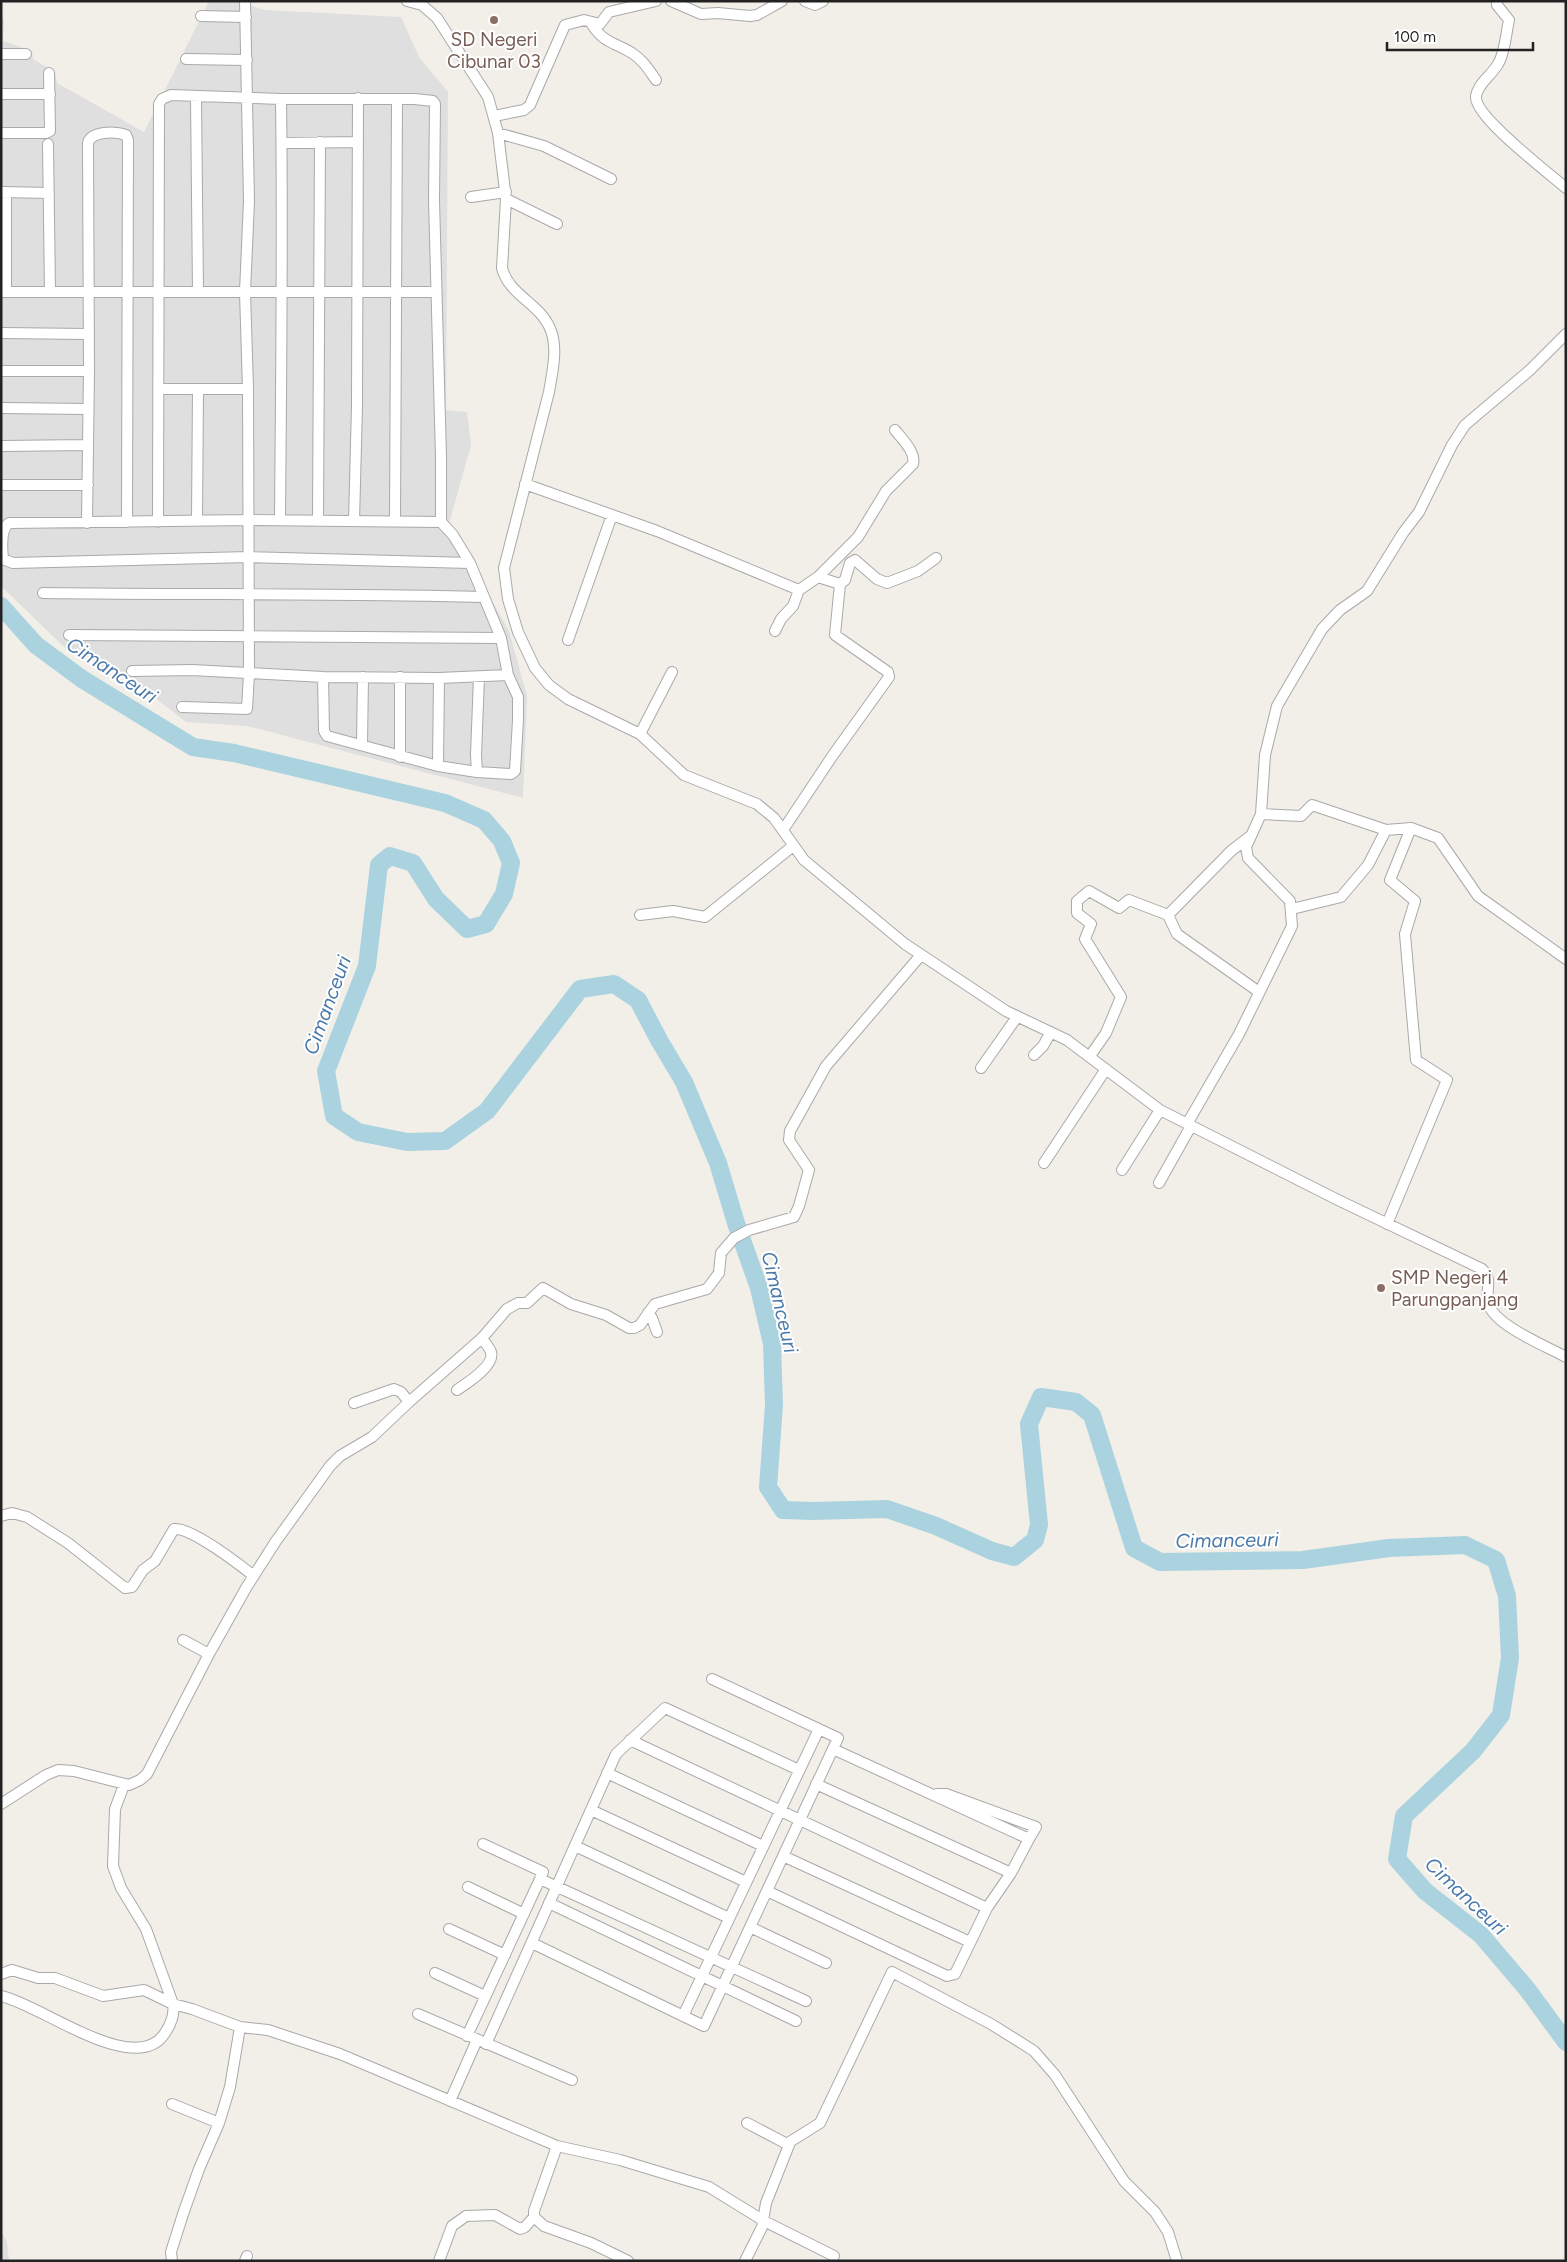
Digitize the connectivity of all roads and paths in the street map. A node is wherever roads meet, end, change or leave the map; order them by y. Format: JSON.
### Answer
{"nodes":[{"id":1,"x":246,"y":1,"type":"edge"},
{"id":2,"x":407,"y":1,"type":"edge"},
{"id":3,"x":656,"y":1,"type":"edge"},
{"id":4,"x":671,"y":1,"type":"edge"},
{"id":5,"x":782,"y":1,"type":"edge"},
{"id":6,"x":805,"y":1,"type":"edge"},
{"id":7,"x":823,"y":1,"type":"edge"},
{"id":8,"x":1497,"y":1,"type":"edge"},
{"id":9,"x":201,"y":16,"type":"dead end"},
{"id":10,"x":246,"y":17,"type":"junction"},
{"id":11,"x":591,"y":23,"type":"junction"},
{"id":12,"x":1,"y":54,"type":"edge"},
{"id":13,"x":26,"y":54,"type":"dead end"},
{"id":14,"x":186,"y":59,"type":"dead end"},
{"id":15,"x":247,"y":60,"type":"junction"},
{"id":16,"x":49,"y":73,"type":"dead end"},
{"id":17,"x":656,"y":80,"type":"dead end"},
{"id":18,"x":1,"y":94,"type":"edge"},
{"id":19,"x":50,"y":94,"type":"junction"},
{"id":20,"x":196,"y":97,"type":"junction"},
{"id":21,"x":247,"y":98,"type":"junction"},
{"id":22,"x":358,"y":98,"type":"junction"},
{"id":23,"x":281,"y":100,"type":"junction"},
{"id":24,"x":397,"y":100,"type":"junction"},
{"id":25,"x":494,"y":116,"type":"junction"},
{"id":26,"x":1,"y":133,"type":"edge"},
{"id":27,"x":498,"y":133,"type":"junction"},
{"id":28,"x":320,"y":142,"type":"junction"},
{"id":29,"x":357,"y":142,"type":"junction"},
{"id":30,"x":282,"y":143,"type":"junction"},
{"id":31,"x":48,"y":144,"type":"dead end"},
{"id":32,"x":611,"y":179,"type":"dead end"},
{"id":33,"x":1566,"y":188,"type":"edge"},
{"id":34,"x":3,"y":192,"type":"edge"},
{"id":35,"x":48,"y":193,"type":"junction"},
{"id":36,"x":506,"y":195,"type":"junction"},
{"id":37,"x":471,"y":197,"type":"dead end"},
{"id":38,"x":557,"y":224,"type":"dead end"},
{"id":39,"x":127,"y":291,"type":"junction"},
{"id":40,"x":159,"y":291,"type":"junction"},
{"id":41,"x":395,"y":291,"type":"junction"},
{"id":42,"x":4,"y":292,"type":"edge"},
{"id":43,"x":50,"y":292,"type":"junction"},
{"id":44,"x":89,"y":292,"type":"junction"},
{"id":45,"x":198,"y":292,"type":"junction"},
{"id":46,"x":245,"y":292,"type":"junction"},
{"id":47,"x":357,"y":292,"type":"junction"},
{"id":48,"x":436,"y":292,"type":"junction"},
{"id":49,"x":283,"y":293,"type":"junction"},
{"id":50,"x":318,"y":293,"type":"junction"},
{"id":51,"x":1,"y":333,"type":"edge"},
{"id":52,"x":88,"y":334,"type":"junction"},
{"id":53,"x":1566,"y":334,"type":"edge"},
{"id":54,"x":1,"y":371,"type":"edge"},
{"id":55,"x":89,"y":371,"type":"junction"},
{"id":56,"x":160,"y":389,"type":"junction"},
{"id":57,"x":198,"y":389,"type":"junction"},
{"id":58,"x":248,"y":389,"type":"junction"},
{"id":59,"x":1,"y":408,"type":"edge"},
{"id":60,"x":88,"y":409,"type":"junction"},
{"id":61,"x":894,"y":430,"type":"dead end"},
{"id":62,"x":87,"y":445,"type":"junction"},
{"id":63,"x":1,"y":446,"type":"edge"},
{"id":64,"x":88,"y":484,"type":"junction"},
{"id":65,"x":525,"y":484,"type":"junction"},
{"id":66,"x":1,"y":485,"type":"edge"},
{"id":67,"x":612,"y":516,"type":"junction"},
{"id":68,"x":248,"y":520,"type":"junction"},
{"id":69,"x":280,"y":520,"type":"junction"},
{"id":70,"x":395,"y":520,"type":"junction"},
{"id":71,"x":198,"y":521,"type":"junction"},
{"id":72,"x":318,"y":521,"type":"junction"},
{"id":73,"x":354,"y":521,"type":"junction"},
{"id":74,"x":127,"y":522,"type":"junction"},
{"id":75,"x":158,"y":522,"type":"junction"},
{"id":76,"x":441,"y":522,"type":"junction"},
{"id":77,"x":87,"y":523,"type":"junction"},
{"id":78,"x":248,"y":557,"type":"junction"},
{"id":79,"x":936,"y":558,"type":"dead end"},
{"id":80,"x":470,"y":563,"type":"junction"},
{"id":81,"x":818,"y":577,"type":"junction"},
{"id":82,"x":840,"y":584,"type":"junction"},
{"id":83,"x":799,"y":590,"type":"junction"},
{"id":84,"x":43,"y":593,"type":"dead end"},
{"id":85,"x":248,"y":595,"type":"junction"},
{"id":86,"x":483,"y":597,"type":"junction"},
{"id":87,"x":775,"y":631,"type":"dead end"},
{"id":88,"x":68,"y":635,"type":"dead end"},
{"id":89,"x":249,"y":638,"type":"junction"},
{"id":90,"x":501,"y":638,"type":"junction"},
{"id":91,"x":568,"y":640,"type":"dead end"},
{"id":92,"x":132,"y":671,"type":"dead end"},
{"id":93,"x":672,"y":672,"type":"dead end"},
{"id":94,"x":249,"y":674,"type":"junction"},
{"id":95,"x":508,"y":675,"type":"junction"},
{"id":96,"x":322,"y":677,"type":"junction"},
{"id":97,"x":363,"y":677,"type":"junction"},
{"id":98,"x":400,"y":677,"type":"junction"},
{"id":99,"x":479,"y":677,"type":"junction"},
{"id":100,"x":439,"y":678,"type":"junction"},
{"id":101,"x":182,"y":707,"type":"dead end"},
{"id":102,"x":640,"y":734,"type":"junction"},
{"id":103,"x":362,"y":744,"type":"junction"},
{"id":104,"x":400,"y":757,"type":"junction"},
{"id":105,"x":438,"y":766,"type":"junction"},
{"id":106,"x":477,"y":772,"type":"junction"},
{"id":107,"x":1261,"y":814,"type":"junction"},
{"id":108,"x":1411,"y":828,"type":"junction"},
{"id":109,"x":783,"y":830,"type":"junction"},
{"id":110,"x":1386,"y":830,"type":"junction"},
{"id":111,"x":1254,"y":832,"type":"junction"},
{"id":112,"x":793,"y":846,"type":"junction"},
{"id":113,"x":1292,"y":909,"type":"junction"},
{"id":114,"x":640,"y":915,"type":"dead end"},
{"id":115,"x":1168,"y":915,"type":"junction"},
{"id":116,"x":921,"y":955,"type":"junction"},
{"id":117,"x":1566,"y":959,"type":"edge"},
{"id":118,"x":1259,"y":992,"type":"junction"},
{"id":119,"x":1017,"y":1017,"type":"junction"},
{"id":120,"x":1051,"y":1032,"type":"junction"},
{"id":121,"x":1034,"y":1054,"type":"dead end"},
{"id":122,"x":1090,"y":1056,"type":"junction"},
{"id":123,"x":980,"y":1068,"type":"dead end"},
{"id":124,"x":1106,"y":1069,"type":"junction"},
{"id":125,"x":1160,"y":1110,"type":"junction"},
{"id":126,"x":1189,"y":1125,"type":"junction"},
{"id":127,"x":1044,"y":1163,"type":"dead end"},
{"id":128,"x":1122,"y":1170,"type":"dead end"},
{"id":129,"x":1159,"y":1183,"type":"dead end"},
{"id":130,"x":1387,"y":1224,"type":"junction"},
{"id":131,"x":648,"y":1313,"type":"junction"},
{"id":132,"x":657,"y":1332,"type":"dead end"},
{"id":133,"x":482,"y":1338,"type":"junction"},
{"id":134,"x":1566,"y":1357,"type":"edge"},
{"id":135,"x":457,"y":1390,"type":"dead end"},
{"id":136,"x":409,"y":1402,"type":"junction"},
{"id":137,"x":354,"y":1404,"type":"dead end"},
{"id":138,"x":1,"y":1516,"type":"edge"},
{"id":139,"x":254,"y":1576,"type":"junction"},
{"id":140,"x":183,"y":1640,"type":"dead end"},
{"id":141,"x":209,"y":1654,"type":"junction"},
{"id":142,"x":712,"y":1679,"type":"dead end"},
{"id":143,"x":819,"y":1729,"type":"junction"},
{"id":144,"x":630,"y":1740,"type":"junction"},
{"id":145,"x":833,"y":1749,"type":"junction"},
{"id":146,"x":799,"y":1770,"type":"junction"},
{"id":147,"x":607,"y":1774,"type":"junction"},
{"id":148,"x":816,"y":1784,"type":"junction"},
{"id":149,"x":124,"y":1785,"type":"junction"},
{"id":150,"x":1,"y":1804,"type":"edge"},
{"id":151,"x":591,"y":1810,"type":"junction"},
{"id":152,"x":780,"y":1811,"type":"junction"},
{"id":153,"x":800,"y":1819,"type":"junction"},
{"id":154,"x":483,"y":1844,"type":"dead end"},
{"id":155,"x":575,"y":1846,"type":"junction"},
{"id":156,"x":763,"y":1846,"type":"junction"},
{"id":157,"x":783,"y":1856,"type":"junction"},
{"id":158,"x":1011,"y":1873,"type":"junction"},
{"id":159,"x":540,"y":1879,"type":"junction"},
{"id":160,"x":746,"y":1882,"type":"junction"},
{"id":161,"x":468,"y":1887,"type":"dead end"},
{"id":162,"x":556,"y":1887,"type":"junction"},
{"id":163,"x":767,"y":1891,"type":"junction"},
{"id":164,"x":549,"y":1903,"type":"junction"},
{"id":165,"x":987,"y":1908,"type":"junction"},
{"id":166,"x":524,"y":1914,"type":"junction"},
{"id":167,"x":729,"y":1918,"type":"junction"},
{"id":168,"x":750,"y":1927,"type":"junction"},
{"id":169,"x":449,"y":1928,"type":"dead end"},
{"id":170,"x":970,"y":1942,"type":"junction"},
{"id":171,"x":532,"y":1943,"type":"junction"},
{"id":172,"x":505,"y":1955,"type":"junction"},
{"id":173,"x":711,"y":1957,"type":"junction"},
{"id":174,"x":826,"y":1963,"type":"dead end"},
{"id":175,"x":731,"y":1967,"type":"junction"},
{"id":176,"x":435,"y":1973,"type":"dead end"},
{"id":177,"x":1,"y":1974,"type":"edge"},
{"id":178,"x":702,"y":1976,"type":"junction"},
{"id":179,"x":722,"y":1986,"type":"junction"},
{"id":180,"x":1,"y":1996,"type":"edge"},
{"id":181,"x":485,"y":1996,"type":"junction"},
{"id":182,"x":806,"y":2001,"type":"dead end"},
{"id":183,"x":173,"y":2004,"type":"junction"},
{"id":184,"x":418,"y":2014,"type":"dead end"},
{"id":185,"x":683,"y":2016,"type":"junction"},
{"id":186,"x":796,"y":2021,"type":"dead end"},
{"id":187,"x":240,"y":2027,"type":"junction"},
{"id":188,"x":477,"y":2040,"type":"junction"},
{"id":189,"x":572,"y":2080,"type":"dead end"},
{"id":190,"x":450,"y":2100,"type":"junction"},
{"id":191,"x":172,"y":2104,"type":"dead end"},
{"id":192,"x":220,"y":2123,"type":"junction"},
{"id":193,"x":747,"y":2123,"type":"dead end"},
{"id":194,"x":788,"y":2143,"type":"junction"},
{"id":195,"x":557,"y":2146,"type":"junction"},
{"id":196,"x":534,"y":2217,"type":"junction"},
{"id":197,"x":764,"y":2221,"type":"junction"},
{"id":198,"x":834,"y":2256,"type":"dead end"},
{"id":199,"x":172,"y":2261,"type":"edge"},
{"id":200,"x":439,"y":2261,"type":"edge"},
{"id":201,"x":628,"y":2261,"type":"edge"},
{"id":202,"x":745,"y":2261,"type":"edge"},
{"id":203,"x":1177,"y":2261,"type":"edge"}],
"edges":[{"from":1,"to":10,"type":"street"},
{"from":2,"to":25,"type":"street"},
{"from":3,"to":11,"type":"street"},
{"from":4,"to":5,"type":"street"},
{"from":6,"to":7,"type":"street"},
{"from":8,"to":33,"type":"street"},
{"from":9,"to":10,"type":"street"},
{"from":10,"to":15,"type":"street"},
{"from":11,"to":17,"type":"street"},
{"from":11,"to":25,"type":"street"},
{"from":12,"to":13,"type":"street"},
{"from":14,"to":15,"type":"street"},
{"from":15,"to":21,"type":"street"},
{"from":16,"to":19,"type":"street"},
{"from":18,"to":19,"type":"street"},
{"from":19,"to":26,"type":"street"},
{"from":20,"to":21,"type":"street"},
{"from":20,"to":40,"type":"street"},
{"from":20,"to":45,"type":"street"},
{"from":21,"to":23,"type":"street"},
{"from":21,"to":46,"type":"street"},
{"from":22,"to":23,"type":"street"},
{"from":22,"to":24,"type":"street"},
{"from":22,"to":29,"type":"street"},
{"from":23,"to":30,"type":"street"},
{"from":24,"to":41,"type":"street"},
{"from":24,"to":48,"type":"street"},
{"from":25,"to":27,"type":"street"},
{"from":27,"to":32,"type":"street"},
{"from":27,"to":36,"type":"street"},
{"from":28,"to":29,"type":"street"},
{"from":28,"to":30,"type":"street"},
{"from":28,"to":50,"type":"street"},
{"from":29,"to":47,"type":"street"},
{"from":30,"to":49,"type":"street"},
{"from":31,"to":35,"type":"street"},
{"from":34,"to":35,"type":"street"},
{"from":34,"to":42,"type":"street"},
{"from":35,"to":43,"type":"street"},
{"from":36,"to":37,"type":"street"},
{"from":36,"to":38,"type":"street"},
{"from":36,"to":65,"type":"street"},
{"from":39,"to":40,"type":"street"},
{"from":39,"to":44,"type":"street"},
{"from":39,"to":44,"type":"street"},
{"from":39,"to":74,"type":"street"},
{"from":40,"to":45,"type":"street"},
{"from":40,"to":56,"type":"street"},
{"from":41,"to":47,"type":"street"},
{"from":41,"to":48,"type":"street"},
{"from":41,"to":70,"type":"street"},
{"from":42,"to":43,"type":"street"},
{"from":43,"to":44,"type":"street"},
{"from":44,"to":52,"type":"street"},
{"from":45,"to":46,"type":"street"},
{"from":46,"to":49,"type":"street"},
{"from":46,"to":58,"type":"street"},
{"from":47,"to":50,"type":"street"},
{"from":47,"to":73,"type":"street"},
{"from":48,"to":76,"type":"street"},
{"from":49,"to":50,"type":"street"},
{"from":49,"to":69,"type":"street"},
{"from":50,"to":72,"type":"street"},
{"from":51,"to":52,"type":"street"},
{"from":52,"to":55,"type":"street"},
{"from":53,"to":107,"type":"street"},
{"from":54,"to":55,"type":"street"},
{"from":55,"to":60,"type":"street"},
{"from":56,"to":57,"type":"street"},
{"from":56,"to":75,"type":"street"},
{"from":57,"to":58,"type":"street"},
{"from":57,"to":71,"type":"street"},
{"from":58,"to":68,"type":"street"},
{"from":59,"to":60,"type":"street"},
{"from":60,"to":62,"type":"street"},
{"from":61,"to":81,"type":"street"},
{"from":62,"to":63,"type":"street"},
{"from":62,"to":64,"type":"street"},
{"from":64,"to":66,"type":"street"},
{"from":64,"to":77,"type":"street"},
{"from":65,"to":67,"type":"street"},
{"from":65,"to":102,"type":"street"},
{"from":67,"to":83,"type":"street"},
{"from":67,"to":91,"type":"street"},
{"from":68,"to":69,"type":"street"},
{"from":68,"to":71,"type":"street"},
{"from":68,"to":78,"type":"street"},
{"from":69,"to":72,"type":"street"},
{"from":70,"to":73,"type":"street"},
{"from":70,"to":76,"type":"street"},
{"from":71,"to":75,"type":"street"},
{"from":72,"to":73,"type":"street"},
{"from":74,"to":75,"type":"street"},
{"from":74,"to":77,"type":"street"},
{"from":76,"to":80,"type":"street"},
{"from":77,"to":78,"type":"street"},
{"from":78,"to":80,"type":"street"},
{"from":78,"to":85,"type":"street"},
{"from":79,"to":82,"type":"street"},
{"from":80,"to":86,"type":"street"},
{"from":81,"to":82,"type":"street"},
{"from":81,"to":83,"type":"street"},
{"from":82,"to":109,"type":"street"},
{"from":83,"to":87,"type":"street"},
{"from":84,"to":85,"type":"street"},
{"from":85,"to":86,"type":"street"},
{"from":85,"to":89,"type":"street"},
{"from":86,"to":90,"type":"street"},
{"from":88,"to":89,"type":"street"},
{"from":89,"to":90,"type":"street"},
{"from":89,"to":94,"type":"street"},
{"from":90,"to":95,"type":"street"},
{"from":92,"to":94,"type":"street"},
{"from":93,"to":102,"type":"street"},
{"from":94,"to":96,"type":"street"},
{"from":94,"to":101,"type":"street"},
{"from":95,"to":99,"type":"street"},
{"from":95,"to":106,"type":"street"},
{"from":96,"to":97,"type":"street"},
{"from":96,"to":103,"type":"street"},
{"from":97,"to":98,"type":"street"},
{"from":97,"to":103,"type":"street"},
{"from":98,"to":100,"type":"street"},
{"from":98,"to":104,"type":"street"},
{"from":99,"to":100,"type":"street"},
{"from":99,"to":106,"type":"street"},
{"from":100,"to":105,"type":"street"},
{"from":102,"to":109,"type":"street"},
{"from":103,"to":104,"type":"street"},
{"from":104,"to":105,"type":"street"},
{"from":105,"to":106,"type":"street"},
{"from":107,"to":110,"type":"street"},
{"from":107,"to":111,"type":"street"},
{"from":108,"to":110,"type":"street"},
{"from":108,"to":117,"type":"street"},
{"from":108,"to":130,"type":"street"},
{"from":109,"to":112,"type":"street"},
{"from":110,"to":113,"type":"street"},
{"from":111,"to":113,"type":"street"},
{"from":111,"to":115,"type":"street"},
{"from":112,"to":114,"type":"street"},
{"from":112,"to":116,"type":"street"},
{"from":113,"to":118,"type":"street"},
{"from":115,"to":118,"type":"street"},
{"from":115,"to":122,"type":"street"},
{"from":116,"to":119,"type":"street"},
{"from":116,"to":131,"type":"street"},
{"from":118,"to":126,"type":"street"},
{"from":119,"to":120,"type":"street"},
{"from":119,"to":123,"type":"street"},
{"from":120,"to":121,"type":"street"},
{"from":120,"to":122,"type":"street"},
{"from":122,"to":124,"type":"street"},
{"from":124,"to":125,"type":"street"},
{"from":124,"to":127,"type":"street"},
{"from":125,"to":126,"type":"street"},
{"from":125,"to":128,"type":"street"},
{"from":126,"to":129,"type":"street"},
{"from":126,"to":130,"type":"street"},
{"from":130,"to":134,"type":"street"},
{"from":131,"to":132,"type":"street"},
{"from":131,"to":133,"type":"street"},
{"from":133,"to":135,"type":"street"},
{"from":133,"to":136,"type":"street"},
{"from":136,"to":137,"type":"street"},
{"from":136,"to":139,"type":"street"},
{"from":138,"to":139,"type":"street"},
{"from":139,"to":141,"type":"street"},
{"from":140,"to":141,"type":"street"},
{"from":141,"to":149,"type":"street"},
{"from":142,"to":143,"type":"street"},
{"from":143,"to":145,"type":"street"},
{"from":143,"to":146,"type":"street"},
{"from":144,"to":146,"type":"street"},
{"from":144,"to":147,"type":"street"},
{"from":144,"to":152,"type":"street"},
{"from":145,"to":148,"type":"street"},
{"from":145,"to":158,"type":"street"},
{"from":146,"to":152,"type":"street"},
{"from":147,"to":151,"type":"street"},
{"from":147,"to":156,"type":"street"},
{"from":148,"to":153,"type":"street"},
{"from":148,"to":158,"type":"street"},
{"from":149,"to":150,"type":"street"},
{"from":149,"to":183,"type":"street"},
{"from":151,"to":155,"type":"street"},
{"from":151,"to":160,"type":"street"},
{"from":152,"to":153,"type":"street"},
{"from":152,"to":156,"type":"street"},
{"from":153,"to":157,"type":"street"},
{"from":153,"to":165,"type":"street"},
{"from":154,"to":159,"type":"street"},
{"from":155,"to":162,"type":"street"},
{"from":155,"to":167,"type":"street"},
{"from":156,"to":160,"type":"street"},
{"from":157,"to":163,"type":"street"},
{"from":157,"to":170,"type":"street"},
{"from":158,"to":165,"type":"street"},
{"from":159,"to":162,"type":"street"},
{"from":159,"to":166,"type":"street"},
{"from":160,"to":167,"type":"street"},
{"from":161,"to":166,"type":"street"},
{"from":162,"to":164,"type":"street"},
{"from":162,"to":173,"type":"street"},
{"from":163,"to":168,"type":"street"},
{"from":163,"to":170,"type":"street"},
{"from":164,"to":171,"type":"street"},
{"from":164,"to":178,"type":"street"},
{"from":165,"to":170,"type":"street"},
{"from":166,"to":172,"type":"street"},
{"from":167,"to":173,"type":"street"},
{"from":168,"to":174,"type":"street"},
{"from":168,"to":175,"type":"street"},
{"from":169,"to":172,"type":"street"},
{"from":171,"to":185,"type":"street"},
{"from":171,"to":188,"type":"street"},
{"from":172,"to":181,"type":"street"},
{"from":173,"to":175,"type":"street"},
{"from":173,"to":178,"type":"street"},
{"from":175,"to":179,"type":"street"},
{"from":175,"to":182,"type":"street"},
{"from":176,"to":181,"type":"street"},
{"from":177,"to":183,"type":"street"},
{"from":178,"to":179,"type":"street"},
{"from":178,"to":185,"type":"street"},
{"from":179,"to":185,"type":"street"},
{"from":179,"to":186,"type":"street"},
{"from":180,"to":183,"type":"street"},
{"from":181,"to":188,"type":"street"},
{"from":183,"to":187,"type":"street"},
{"from":184,"to":188,"type":"street"},
{"from":187,"to":190,"type":"street"},
{"from":187,"to":192,"type":"street"},
{"from":188,"to":189,"type":"street"},
{"from":188,"to":190,"type":"street"},
{"from":190,"to":195,"type":"street"},
{"from":191,"to":192,"type":"street"},
{"from":192,"to":199,"type":"street"},
{"from":193,"to":194,"type":"street"},
{"from":194,"to":197,"type":"street"},
{"from":194,"to":203,"type":"street"},
{"from":195,"to":196,"type":"street"},
{"from":195,"to":197,"type":"street"},
{"from":196,"to":200,"type":"street"},
{"from":196,"to":201,"type":"street"},
{"from":197,"to":198,"type":"street"},
{"from":197,"to":202,"type":"street"}]}
